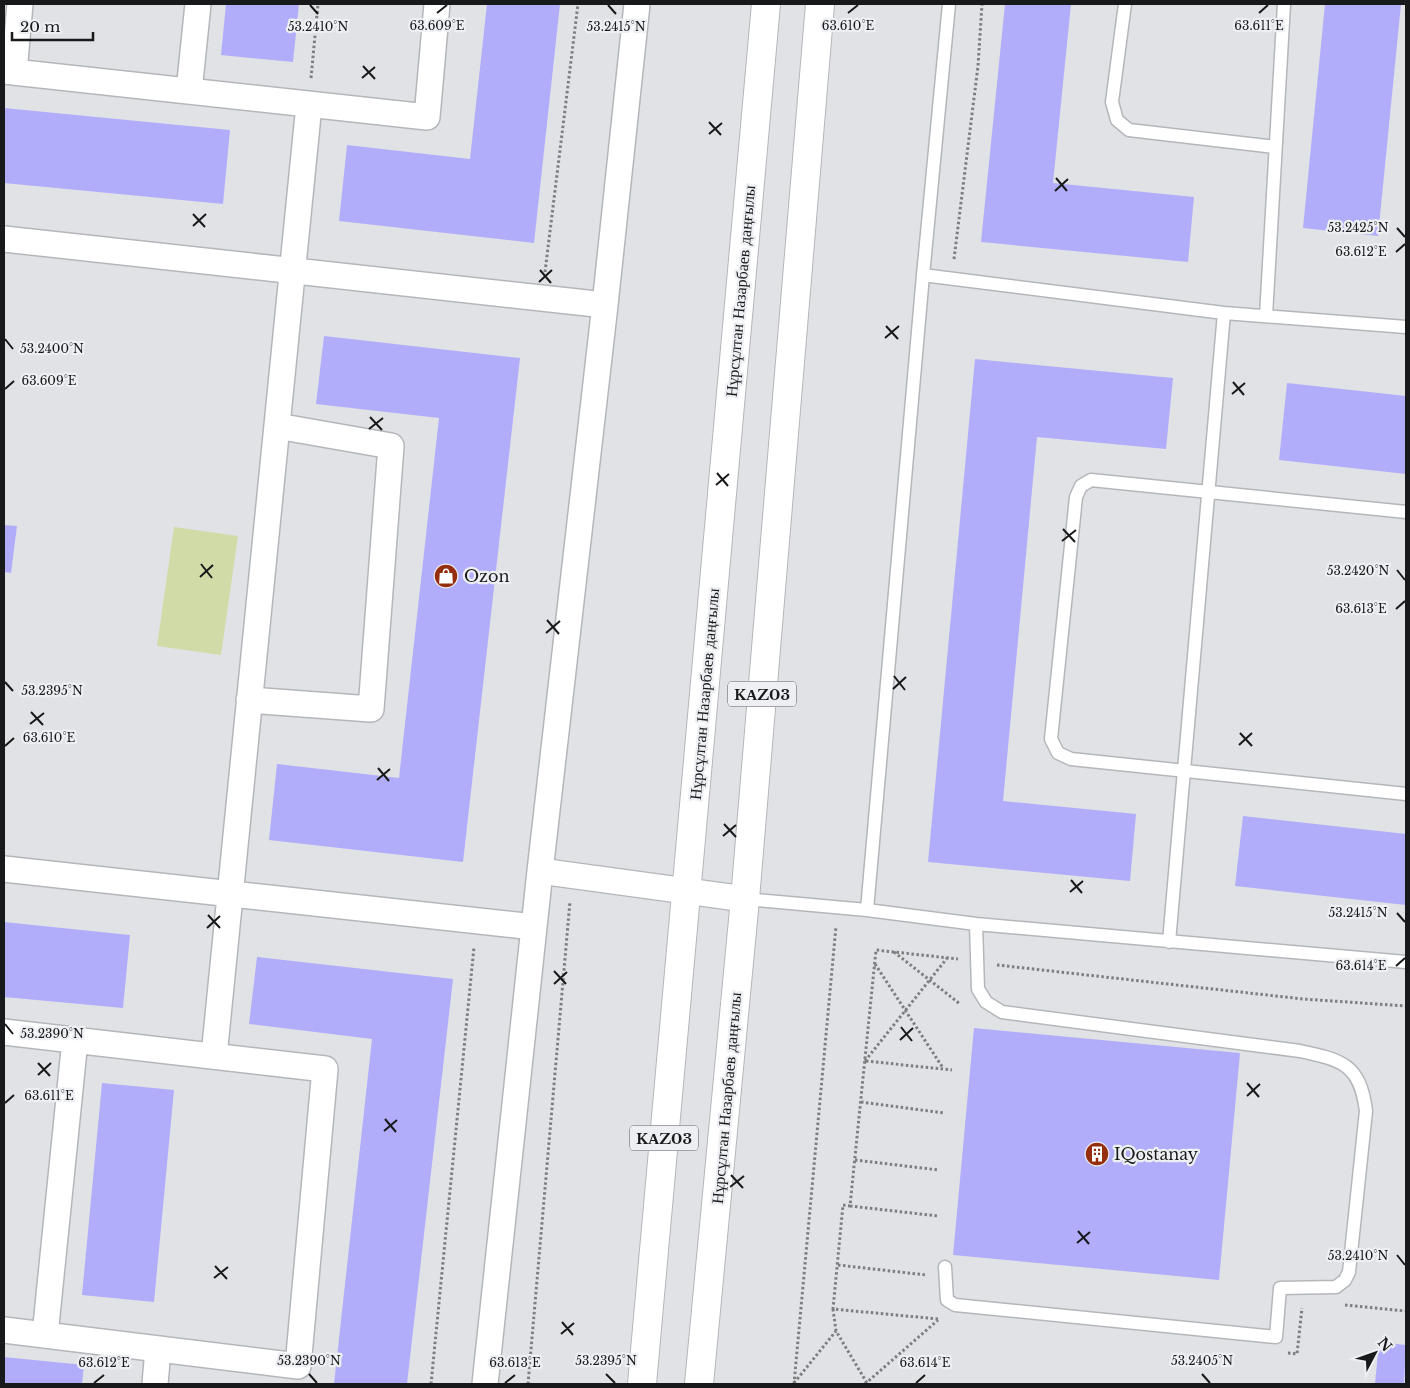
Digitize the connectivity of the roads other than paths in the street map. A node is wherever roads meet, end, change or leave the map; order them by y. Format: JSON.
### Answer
{"nodes":[{"id":1,"x":20,"y":4,"type":"edge"},
{"id":2,"x":198,"y":4,"type":"edge"},
{"id":3,"x":437,"y":4,"type":"edge"},
{"id":4,"x":637,"y":4,"type":"edge"},
{"id":5,"x":766,"y":4,"type":"edge"},
{"id":6,"x":820,"y":4,"type":"edge"},
{"id":7,"x":949,"y":4,"type":"edge"},
{"id":8,"x":1125,"y":4,"type":"edge"},
{"id":9,"x":1284,"y":4,"type":"edge"},
{"id":10,"x":9,"y":72,"type":"edge"},
{"id":11,"x":189,"y":91,"type":"junction"},
{"id":12,"x":308,"y":105,"type":"junction"},
{"id":13,"x":1275,"y":147,"type":"junction"},
{"id":14,"x":4,"y":239,"type":"edge"},
{"id":15,"x":292,"y":271,"type":"junction"},
{"id":16,"x":923,"y":275,"type":"junction"},
{"id":17,"x":605,"y":305,"type":"junction"},
{"id":18,"x":1224,"y":313,"type":"junction"},
{"id":19,"x":1266,"y":316,"type":"junction"},
{"id":20,"x":1406,"y":327,"type":"edge"},
{"id":21,"x":276,"y":426,"type":"junction"},
{"id":22,"x":1209,"y":492,"type":"junction"},
{"id":23,"x":1406,"y":512,"type":"edge"},
{"id":24,"x":249,"y":700,"type":"junction"},
{"id":25,"x":1184,"y":772,"type":"junction"},
{"id":26,"x":1406,"y":794,"type":"edge"},
{"id":27,"x":4,"y":869,"type":"edge"},
{"id":28,"x":540,"y":871,"type":"junction"},
{"id":29,"x":686,"y":891,"type":"junction"},
{"id":30,"x":230,"y":894,"type":"junction"},
{"id":31,"x":745,"y":899,"type":"junction"},
{"id":32,"x":867,"y":910,"type":"junction"},
{"id":33,"x":976,"y":924,"type":"junction"},
{"id":34,"x":534,"y":927,"type":"junction"},
{"id":35,"x":1169,"y":942,"type":"junction"},
{"id":36,"x":1406,"y":962,"type":"edge"},
{"id":37,"x":4,"y":1032,"type":"edge"},
{"id":38,"x":75,"y":1040,"type":"junction"},
{"id":39,"x":214,"y":1056,"type":"junction"},
{"id":40,"x":945,"y":1267,"type":"dead end"},
{"id":41,"x":4,"y":1330,"type":"edge"},
{"id":42,"x":45,"y":1335,"type":"junction"},
{"id":43,"x":158,"y":1349,"type":"junction"},
{"id":44,"x":155,"y":1384,"type":"edge"},
{"id":45,"x":485,"y":1384,"type":"edge"},
{"id":46,"x":642,"y":1384,"type":"edge"},
{"id":47,"x":699,"y":1384,"type":"edge"}],
"edges":[{"from":1,"to":10,"type":"street"},
{"from":2,"to":11,"type":"street"},
{"from":3,"to":12,"type":"street"},
{"from":4,"to":17,"type":"street"},
{"from":5,"to":29,"type":"main road","name":"Нұрсұлтан Назарбаев даңғылы","number":"KАZ03"},
{"from":6,"to":31,"type":"main road","name":"Нұрсұлтан Назарбаев даңғылы","number":"KАZ03"},
{"from":7,"to":16,"type":"lane"},
{"from":8,"to":13,"type":"lane"},
{"from":9,"to":13,"type":"lane"},
{"from":10,"to":11,"type":"street"},
{"from":11,"to":12,"type":"street"},
{"from":12,"to":15,"type":"street"},
{"from":13,"to":19,"type":"lane"},
{"from":14,"to":15,"type":"street"},
{"from":15,"to":17,"type":"street"},
{"from":15,"to":21,"type":"street"},
{"from":16,"to":18,"type":"lane"},
{"from":16,"to":32,"type":"lane"},
{"from":17,"to":28,"type":"street"},
{"from":18,"to":19,"type":"lane"},
{"from":18,"to":22,"type":"lane"},
{"from":19,"to":20,"type":"lane"},
{"from":21,"to":24,"type":"street"},
{"from":21,"to":24,"type":"street"},
{"from":22,"to":23,"type":"lane"},
{"from":22,"to":25,"type":"lane"},
{"from":22,"to":25,"type":"lane"},
{"from":24,"to":30,"type":"street"},
{"from":25,"to":26,"type":"lane"},
{"from":25,"to":35,"type":"lane"},
{"from":27,"to":30,"type":"street"},
{"from":28,"to":29,"type":"street"},
{"from":28,"to":34,"type":"street"},
{"from":29,"to":31,"type":"street"},
{"from":29,"to":46,"type":"main road","name":"Нұрсұлтан Назарбаев даңғылы","number":"KАZ03"},
{"from":30,"to":34,"type":"street"},
{"from":30,"to":39,"type":"street"},
{"from":31,"to":32,"type":"lane"},
{"from":31,"to":47,"type":"main road","name":"Нұрсұлтан Назарбаев даңғылы","number":"KАZ03"},
{"from":32,"to":33,"type":"lane"},
{"from":33,"to":35,"type":"lane"},
{"from":33,"to":40,"type":"lane"},
{"from":34,"to":45,"type":"street"},
{"from":35,"to":36,"type":"lane"},
{"from":37,"to":38,"type":"street"},
{"from":38,"to":39,"type":"street"},
{"from":38,"to":42,"type":"street"},
{"from":39,"to":43,"type":"street"},
{"from":41,"to":42,"type":"street"},
{"from":42,"to":43,"type":"street"},
{"from":43,"to":44,"type":"street"}]}
